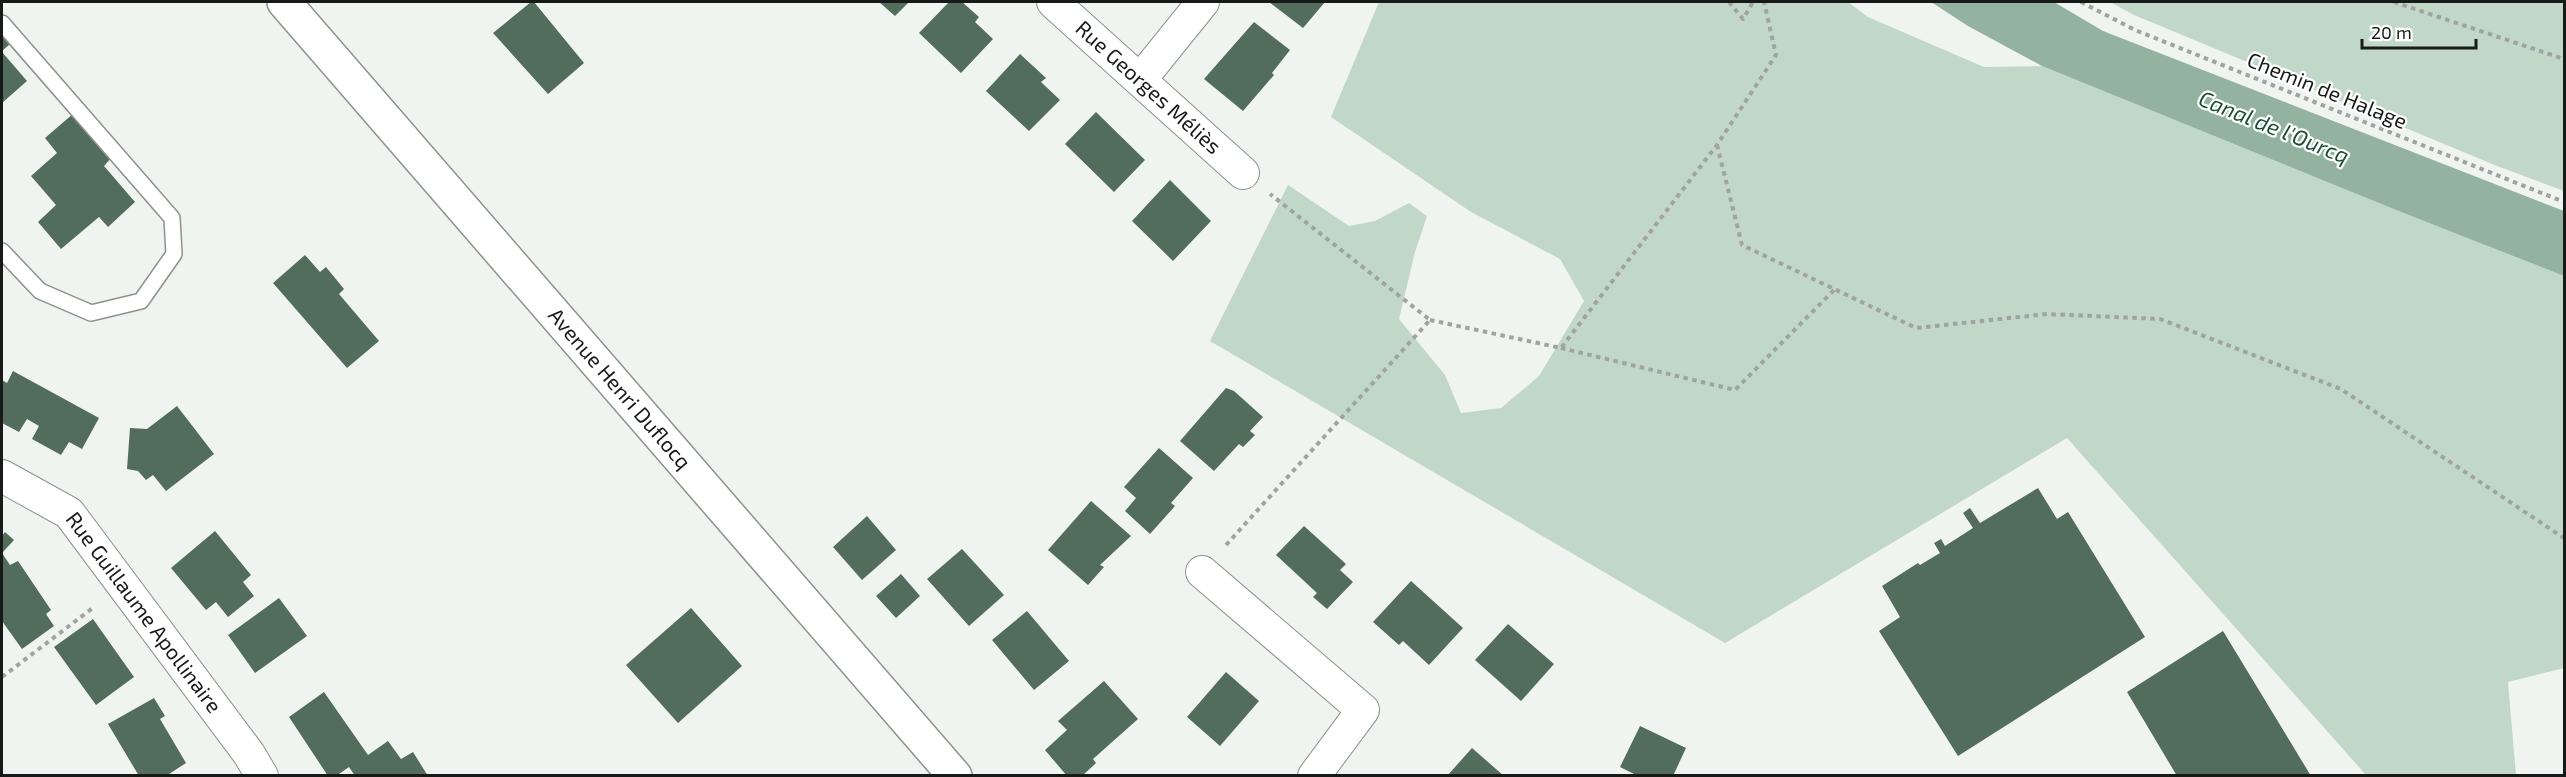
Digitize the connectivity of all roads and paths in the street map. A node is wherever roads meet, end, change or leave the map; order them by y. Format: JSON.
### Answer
{"nodes":[{"id":1,"x":284,"y":2,"type":"edge"},
{"id":2,"x":1053,"y":2,"type":"edge"},
{"id":3,"x":1203,"y":2,"type":"edge"},
{"id":4,"x":1730,"y":2,"type":"edge"},
{"id":5,"x":1753,"y":2,"type":"edge"},
{"id":6,"x":1764,"y":2,"type":"edge"},
{"id":7,"x":2081,"y":2,"type":"edge"},
{"id":8,"x":2394,"y":2,"type":"edge"},
{"id":9,"x":2,"y":23,"type":"edge"},
{"id":10,"x":2565,"y":59,"type":"edge"},
{"id":11,"x":1140,"y":80,"type":"junction"},
{"id":12,"x":1717,"y":145,"type":"junction"},
{"id":13,"x":1243,"y":173,"type":"joint"},
{"id":14,"x":2565,"y":202,"type":"edge"},
{"id":15,"x":2,"y":251,"type":"edge"},
{"id":16,"x":1834,"y":289,"type":"junction"},
{"id":17,"x":1430,"y":320,"type":"junction"},
{"id":18,"x":1561,"y":348,"type":"junction"},
{"id":19,"x":2,"y":476,"type":"edge"},
{"id":20,"x":2565,"y":538,"type":"edge"},
{"id":21,"x":1202,"y":573,"type":"joint"},
{"id":22,"x":123,"y":586,"type":"junction"},
{"id":23,"x":2,"y":677,"type":"edge"},
{"id":24,"x":262,"y":776,"type":"edge"},
{"id":25,"x":955,"y":776,"type":"edge"},
{"id":26,"x":1314,"y":776,"type":"edge"}],
"edges":[{"from":1,"to":25,"type":"street","name":"Avenue Henri Duflocq"},
{"from":2,"to":11,"type":"street","name":"Rue Georges Méliès"},
{"from":3,"to":11,"type":"street"},
{"from":4,"to":5,"type":"path"},
{"from":6,"to":12,"type":"path"},
{"from":7,"to":14,"type":"path","name":"Chemin de Halage"},
{"from":8,"to":10,"type":"path"},
{"from":9,"to":15,"type":"lane"},
{"from":11,"to":13,"type":"street","name":"Rue Georges Méliès"},
{"from":12,"to":16,"type":"path"},
{"from":12,"to":18,"type":"path"},
{"from":13,"to":17,"type":"path"},
{"from":16,"to":18,"type":"path"},
{"from":16,"to":20,"type":"path"},
{"from":17,"to":18,"type":"path"},
{"from":17,"to":21,"type":"path"},
{"from":19,"to":22,"type":"street","name":"Rue Guillaume Apollinaire"},
{"from":21,"to":26,"type":"street"},
{"from":22,"to":23,"type":"path"},
{"from":22,"to":24,"type":"street","name":"Rue Guillaume Apollinaire"}]}
